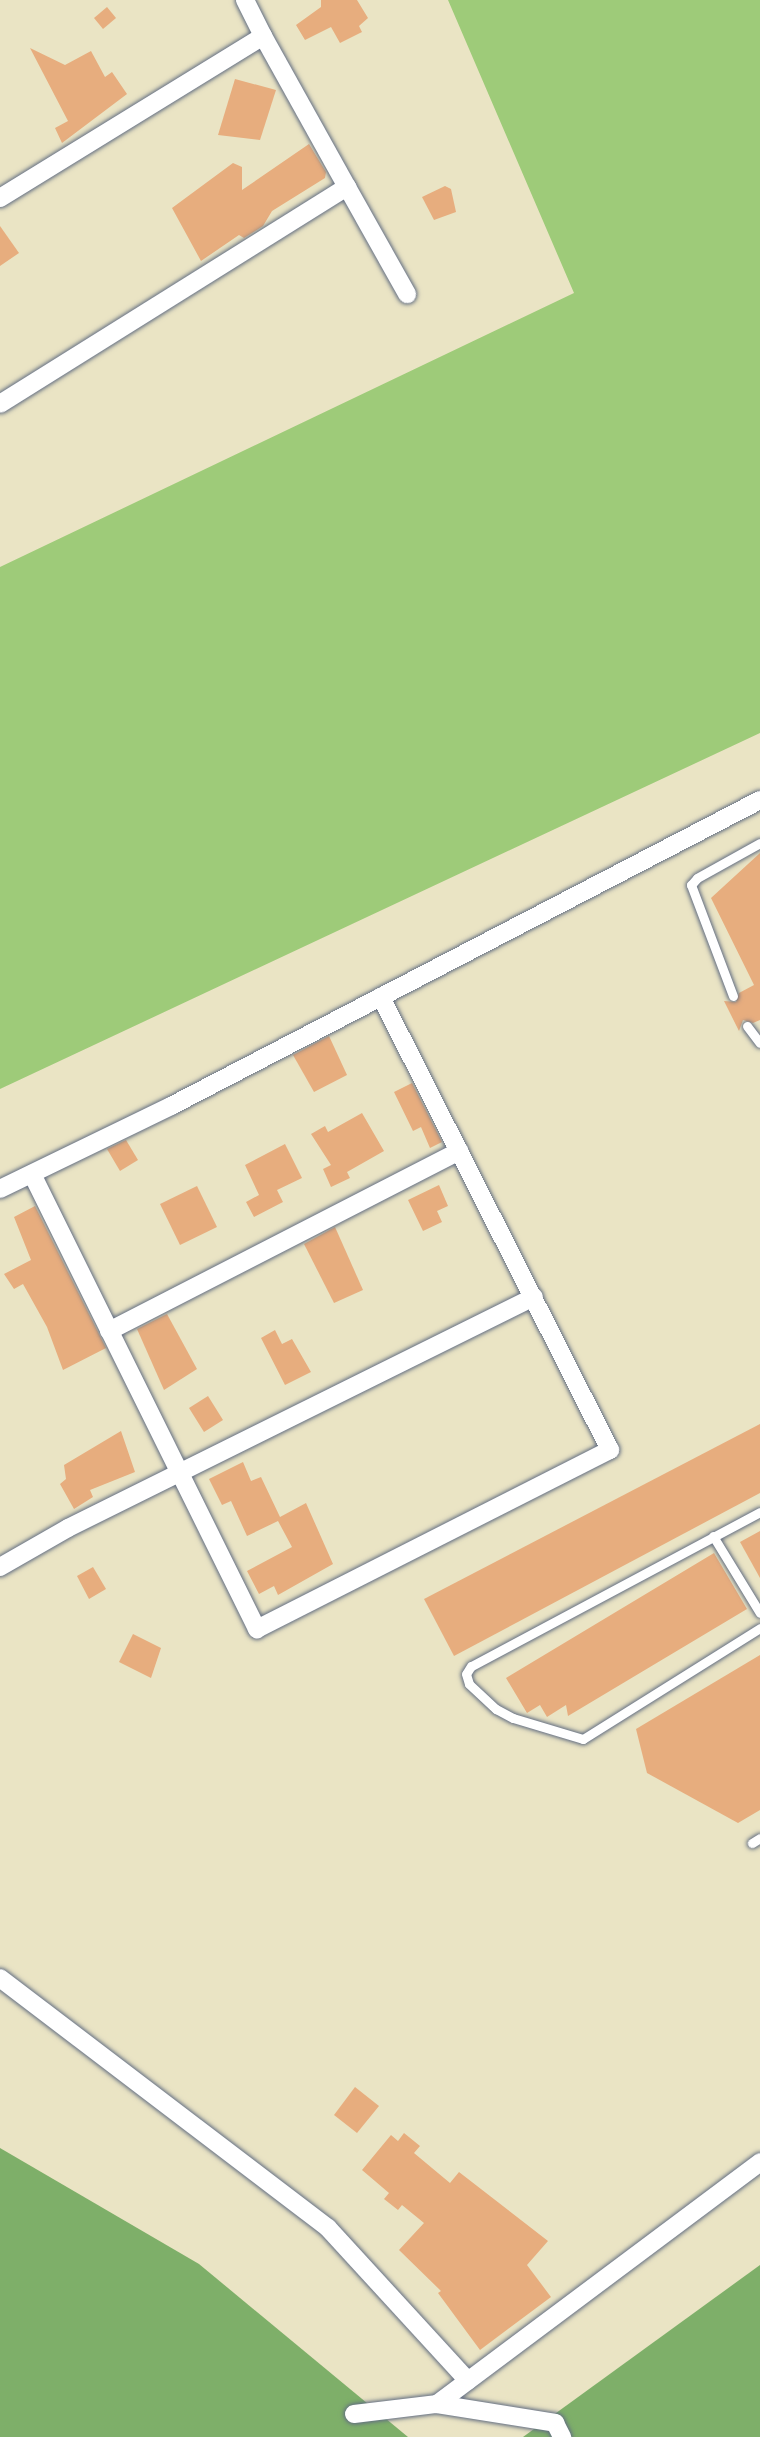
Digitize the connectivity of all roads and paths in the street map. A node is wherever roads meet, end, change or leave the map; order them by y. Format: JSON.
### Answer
{"nodes":[{"id":1,"x":245,"y":0,"type":"edge"},
{"id":2,"x":263,"y":36,"type":"junction"},
{"id":3,"x":347,"y":187,"type":"junction"},
{"id":4,"x":0,"y":198,"type":"edge"},
{"id":5,"x":406,"y":294,"type":"dead end"},
{"id":6,"x":0,"y":404,"type":"edge"},
{"id":7,"x":760,"y":800,"type":"edge"},
{"id":8,"x":760,"y":843,"type":"edge"},
{"id":9,"x":733,"y":996,"type":"dead end"},
{"id":10,"x":381,"y":997,"type":"junction"},
{"id":11,"x":747,"y":1026,"type":"dead end"},
{"id":12,"x":760,"y":1042,"type":"edge"},
{"id":13,"x":459,"y":1150,"type":"junction"},
{"id":14,"x":32,"y":1174,"type":"junction"},
{"id":15,"x":0,"y":1189,"type":"edge"},
{"id":16,"x":534,"y":1297,"type":"junction"},
{"id":17,"x":109,"y":1331,"type":"junction"},
{"id":18,"x":180,"y":1475,"type":"junction"},
{"id":19,"x":760,"y":1512,"type":"edge"},
{"id":20,"x":713,"y":1536,"type":"junction"},
{"id":21,"x":0,"y":1567,"type":"edge"},
{"id":22,"x":760,"y":1613,"type":"edge"},
{"id":23,"x":760,"y":1628,"type":"edge"},
{"id":24,"x":0,"y":1978,"type":"edge"},
{"id":25,"x":760,"y":2162,"type":"edge"},
{"id":26,"x":468,"y":2381,"type":"junction"},
{"id":27,"x":437,"y":2404,"type":"junction"},
{"id":28,"x":354,"y":2414,"type":"dead end"},
{"id":29,"x":561,"y":2437,"type":"edge"}],
"edges":[{"from":1,"to":2,"type":"street"},
{"from":2,"to":3,"type":"street"},
{"from":2,"to":4,"type":"street"},
{"from":3,"to":5,"type":"street"},
{"from":3,"to":6,"type":"street"},
{"from":7,"to":10,"type":"street"},
{"from":8,"to":9,"type":"lane"},
{"from":10,"to":13,"type":"street"},
{"from":10,"to":14,"type":"street"},
{"from":11,"to":12,"type":"lane"},
{"from":13,"to":16,"type":"street"},
{"from":13,"to":17,"type":"street"},
{"from":14,"to":15,"type":"street"},
{"from":14,"to":17,"type":"street"},
{"from":16,"to":18,"type":"street"},
{"from":16,"to":18,"type":"street"},
{"from":17,"to":18,"type":"street"},
{"from":18,"to":21,"type":"street"},
{"from":19,"to":20,"type":"lane"},
{"from":20,"to":22,"type":"lane"},
{"from":20,"to":23,"type":"lane"},
{"from":24,"to":26,"type":"street"},
{"from":25,"to":26,"type":"street"},
{"from":26,"to":27,"type":"street"},
{"from":27,"to":28,"type":"street"},
{"from":27,"to":29,"type":"street"}]}
